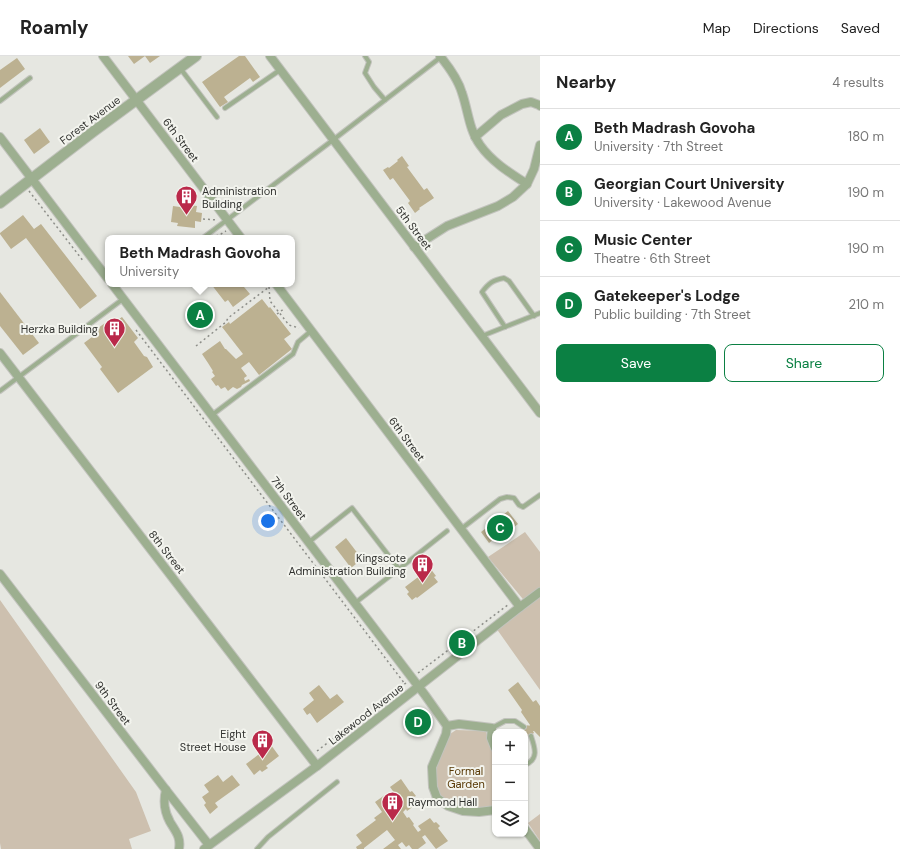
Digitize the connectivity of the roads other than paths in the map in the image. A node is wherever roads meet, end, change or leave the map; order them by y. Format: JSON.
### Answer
{"nodes":[{"id":1,"x":103,"y":56,"type":"edge"},
{"id":2,"x":270,"y":56,"type":"edge"},
{"id":3,"x":366,"y":56,"type":"edge"},
{"id":4,"x":441,"y":56,"type":"edge"},
{"id":5,"x":189,"y":58,"type":"edge"},
{"id":6,"x":180,"y":68,"type":"junction"},
{"id":7,"x":281,"y":70,"type":"junction"},
{"id":8,"x":30,"y":78,"type":"dead end"},
{"id":9,"x":136,"y":100,"type":"junction"},
{"id":10,"x":385,"y":100,"type":"junction"},
{"id":11,"x":0,"y":101,"type":"edge"},
{"id":12,"x":540,"y":106,"type":"edge"},
{"id":13,"x":225,"y":108,"type":"dead end"},
{"id":14,"x":217,"y":117,"type":"dead end"},
{"id":15,"x":0,"y":137,"type":"edge"},
{"id":16,"x":476,"y":137,"type":"junction"},
{"id":17,"x":333,"y":140,"type":"junction"},
{"id":18,"x":540,"y":145,"type":"edge"},
{"id":19,"x":28,"y":182,"type":"junction"},
{"id":20,"x":527,"y":184,"type":"junction"},
{"id":21,"x":0,"y":203,"type":"edge"},
{"id":22,"x":227,"y":220,"type":"junction"},
{"id":23,"x":207,"y":235,"type":"edge"},
{"id":24,"x":239,"y":235,"type":"edge"},
{"id":25,"x":414,"y":248,"type":"junction"},
{"id":26,"x":105,"y":275,"type":"edge"},
{"id":27,"x":114,"y":287,"type":"edge"},
{"id":28,"x":274,"y":287,"type":"edge"},
{"id":29,"x":123,"y":299,"type":"junction"},
{"id":30,"x":540,"y":313,"type":"edge"},
{"id":31,"x":534,"y":316,"type":"junction"},
{"id":32,"x":505,"y":327,"type":"junction"},
{"id":33,"x":311,"y":331,"type":"junction"},
{"id":34,"x":482,"y":336,"type":"junction"},
{"id":35,"x":0,"y":353,"type":"edge"},
{"id":36,"x":19,"y":377,"type":"junction"},
{"id":37,"x":0,"y":391,"type":"edge"},
{"id":38,"x":540,"y":413,"type":"edge"},
{"id":39,"x":212,"y":415,"type":"junction"},
{"id":40,"x":540,"y":495,"type":"edge"},
{"id":41,"x":461,"y":529,"type":"junction"},
{"id":42,"x":447,"y":531,"type":"dead end"},
{"id":43,"x":308,"y":542,"type":"junction"},
{"id":44,"x":399,"y":569,"type":"junction"},
{"id":45,"x":0,"y":574,"type":"edge"},
{"id":46,"x":540,"y":592,"type":"edge"},
{"id":47,"x":354,"y":603,"type":"junction"},
{"id":48,"x":520,"y":607,"type":"junction"},
{"id":49,"x":418,"y":687,"type":"junction"},
{"id":50,"x":447,"y":726,"type":"junction"},
{"id":51,"x":524,"y":727,"type":"dead end"},
{"id":52,"x":492,"y":728,"type":"junction"},
{"id":53,"x":531,"y":736,"type":"dead end"},
{"id":54,"x":492,"y":740,"type":"edge"},
{"id":55,"x":528,"y":764,"type":"edge"},
{"id":56,"x":317,"y":766,"type":"junction"},
{"id":57,"x":337,"y":782,"type":"dead end"},
{"id":58,"x":166,"y":790,"type":"junction"},
{"id":59,"x":492,"y":810,"type":"edge"},
{"id":60,"x":528,"y":832,"type":"edge"},
{"id":61,"x":206,"y":847,"type":"edge"},
{"id":62,"x":179,"y":849,"type":"edge"},
{"id":63,"x":257,"y":849,"type":"edge"},
{"id":64,"x":540,"y":849,"type":"edge"}],
"edges":[{"from":1,"to":9,"type":"street","name":"6th Street"},
{"from":2,"to":7,"type":"street","name":"5th Street"},
{"from":3,"to":10,"type":"lane"},
{"from":4,"to":10,"type":"lane"},
{"from":4,"to":16,"type":"street"},
{"from":5,"to":6,"type":"street","name":"Forest Avenue"},
{"from":6,"to":9,"type":"street","name":"Forest Avenue"},
{"from":6,"to":14,"type":"lane"},
{"from":7,"to":13,"type":"lane"},
{"from":7,"to":17,"type":"street","name":"5th Street"},
{"from":8,"to":11,"type":"lane"},
{"from":9,"to":19,"type":"street","name":"Forest Avenue"},
{"from":9,"to":22,"type":"street","name":"6th Street"},
{"from":10,"to":17,"type":"lane"},
{"from":12,"to":16,"type":"street"},
{"from":15,"to":19,"type":"street"},
{"from":16,"to":20,"type":"street"},
{"from":17,"to":22,"type":"lane"},
{"from":17,"to":25,"type":"street","name":"5th Street"},
{"from":18,"to":20,"type":"street"},
{"from":19,"to":21,"type":"street","name":"Forest Avenue"},
{"from":19,"to":26,"type":"street"},
{"from":20,"to":25,"type":"street"},
{"from":22,"to":23,"type":"lane"},
{"from":22,"to":24,"type":"street","name":"6th Street"},
{"from":25,"to":34,"type":"street","name":"5th Street"},
{"from":27,"to":29,"type":"street","name":"7th Street"},
{"from":28,"to":33,"type":"street","name":"6th Street"},
{"from":29,"to":36,"type":"lane"},
{"from":29,"to":39,"type":"street","name":"7th Street"},
{"from":30,"to":31,"type":"lane"},
{"from":31,"to":32,"type":"lane"},
{"from":31,"to":32,"type":"lane"},
{"from":32,"to":34,"type":"lane"},
{"from":33,"to":39,"type":"lane"},
{"from":33,"to":41,"type":"street","name":"6th Street"},
{"from":34,"to":38,"type":"street","name":"5th Street"},
{"from":35,"to":36,"type":"street","name":"8th Street"},
{"from":36,"to":37,"type":"lane"},
{"from":36,"to":56,"type":"street","name":"8th Street"},
{"from":39,"to":43,"type":"street","name":"7th Street"},
{"from":40,"to":41,"type":"lane"},
{"from":41,"to":48,"type":"street","name":"6th Street"},
{"from":42,"to":44,"type":"lane"},
{"from":43,"to":44,"type":"lane"},
{"from":43,"to":47,"type":"street","name":"7th Street"},
{"from":44,"to":47,"type":"lane"},
{"from":45,"to":58,"type":"street","name":"9th Street"},
{"from":46,"to":48,"type":"street","name":"Lakewood Avenue"},
{"from":47,"to":49,"type":"street","name":"7th Street"},
{"from":48,"to":49,"type":"street","name":"Lakewood Avenue"},
{"from":49,"to":50,"type":"street","name":"7th Street"},
{"from":49,"to":56,"type":"street","name":"Lakewood Avenue"},
{"from":50,"to":52,"type":"street"},
{"from":50,"to":59,"type":"street"},
{"from":51,"to":52,"type":"lane"},
{"from":52,"to":54,"type":"street"},
{"from":53,"to":55,"type":"lane"},
{"from":56,"to":61,"type":"street","name":"Lakewood Avenue"},
{"from":57,"to":63,"type":"lane"},
{"from":58,"to":61,"type":"street","name":"9th Street"},
{"from":58,"to":62,"type":"street"},
{"from":60,"to":64,"type":"street"}]}
